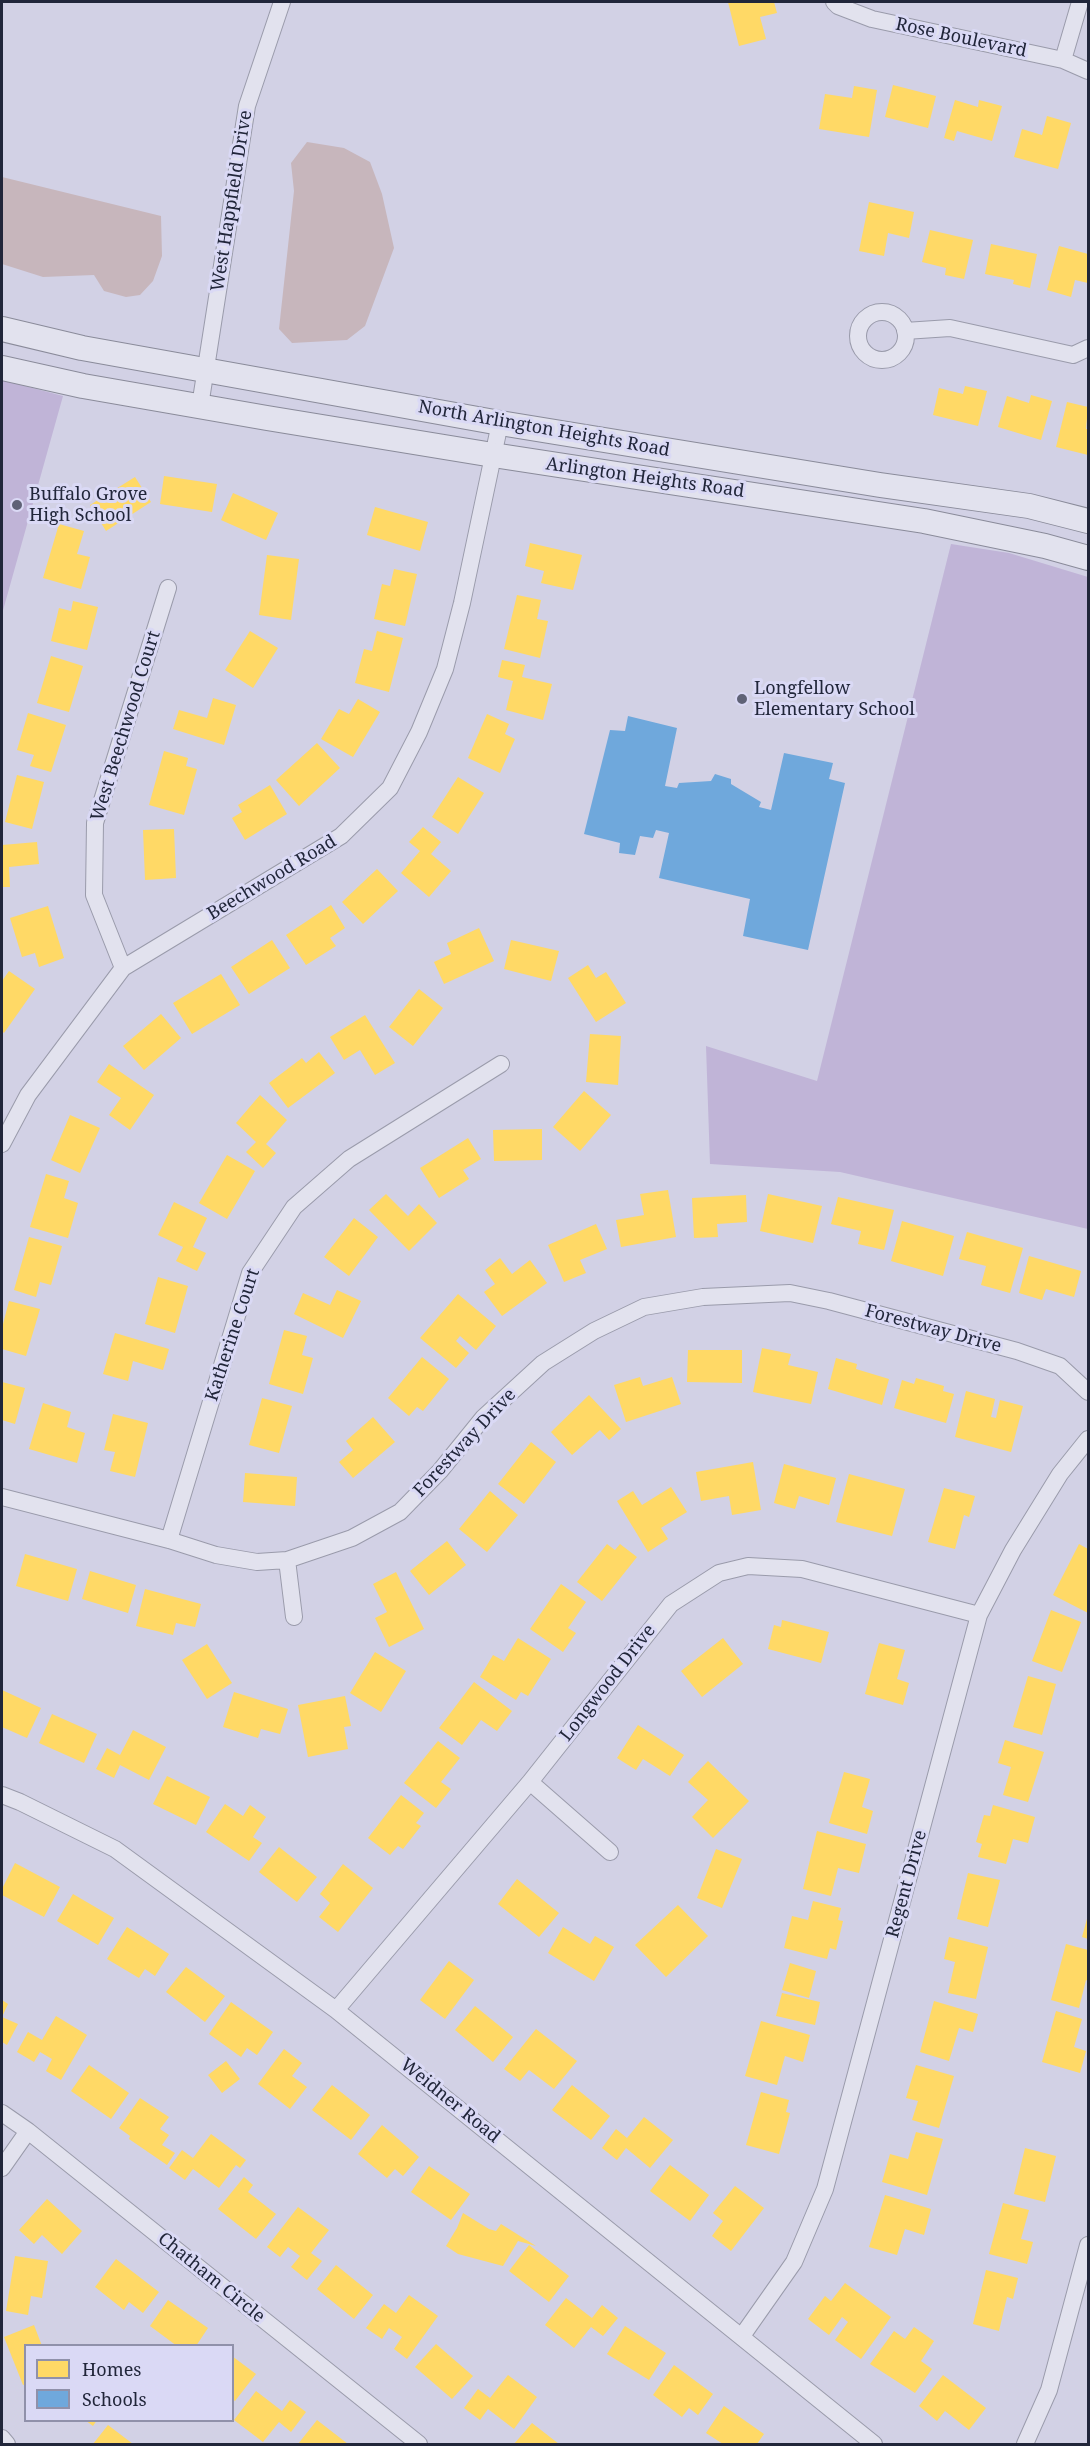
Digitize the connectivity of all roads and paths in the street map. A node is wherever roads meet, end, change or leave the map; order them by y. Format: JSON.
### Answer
{"nodes":[{"id":1,"x":282,"y":2,"type":"edge"},
{"id":2,"x":834,"y":2,"type":"edge"},
{"id":3,"x":1080,"y":2,"type":"edge"},
{"id":4,"x":1063,"y":60,"type":"junction"},
{"id":5,"x":1089,"y":71,"type":"edge"},
{"id":6,"x":2,"y":329,"type":"edge"},
{"id":7,"x":905,"y":331,"type":"dead end"},
{"id":8,"x":1089,"y":348,"type":"edge"},
{"id":9,"x":2,"y":368,"type":"edge"},
{"id":10,"x":206,"y":369,"type":"junction"},
{"id":11,"x":200,"y":406,"type":"junction"},
{"id":12,"x":500,"y":423,"type":"junction"},
{"id":13,"x":493,"y":455,"type":"junction"},
{"id":14,"x":1089,"y":522,"type":"edge"},
{"id":15,"x":1089,"y":558,"type":"edge"},
{"id":16,"x":168,"y":588,"type":"dead end"},
{"id":17,"x":123,"y":968,"type":"junction"},
{"id":18,"x":501,"y":1064,"type":"dead end"},
{"id":19,"x":2,"y":1144,"type":"edge"},
{"id":20,"x":1089,"y":1392,"type":"edge"},
{"id":21,"x":1089,"y":1439,"type":"edge"},
{"id":22,"x":2,"y":1497,"type":"edge"},
{"id":23,"x":169,"y":1540,"type":"junction"},
{"id":24,"x":287,"y":1560,"type":"junction"},
{"id":25,"x":979,"y":1615,"type":"junction"},
{"id":26,"x":294,"y":1617,"type":"dead end"},
{"id":27,"x":530,"y":1782,"type":"junction"},
{"id":28,"x":2,"y":1795,"type":"edge"},
{"id":29,"x":610,"y":1852,"type":"dead end"},
{"id":30,"x":336,"y":2010,"type":"junction"},
{"id":31,"x":2,"y":2113,"type":"edge"},
{"id":32,"x":28,"y":2131,"type":"junction"},
{"id":33,"x":2,"y":2168,"type":"edge"},
{"id":34,"x":1089,"y":2245,"type":"edge"},
{"id":35,"x":742,"y":2336,"type":"junction"},
{"id":36,"x":2,"y":2438,"type":"edge"},
{"id":37,"x":7,"y":2445,"type":"edge"},
{"id":38,"x":419,"y":2445,"type":"edge"},
{"id":39,"x":874,"y":2445,"type":"edge"},
{"id":40,"x":1024,"y":2445,"type":"edge"}],
"edges":[{"from":1,"to":10,"type":"street","name":"West Happfield Drive"},
{"from":2,"to":4,"type":"street","name":"Rose Boulevard"},
{"from":3,"to":4,"type":"street"},
{"from":4,"to":5,"type":"street","name":"Rose Boulevard"},
{"from":6,"to":10,"type":"main road","name":"North Arlington Heights Road"},
{"from":7,"to":8,"type":"street"},
{"from":9,"to":11,"type":"main road"},
{"from":10,"to":11,"type":"street","name":"West Happfield Drive"},
{"from":10,"to":12,"type":"main road","name":"North Arlington Heights Road"},
{"from":11,"to":13,"type":"main road","name":"Arlington Heights Road"},
{"from":12,"to":13,"type":"street","name":"Beechwood Road"},
{"from":12,"to":14,"type":"main road","name":"North Arlington Heights Road"},
{"from":13,"to":15,"type":"main road","name":"Arlington Heights Road"},
{"from":13,"to":17,"type":"street","name":"Beechwood Road"},
{"from":16,"to":17,"type":"street","name":"West Beechwood Court"},
{"from":17,"to":19,"type":"street","name":"Beechwood Road"},
{"from":18,"to":23,"type":"street","name":"Katherine Court"},
{"from":20,"to":24,"type":"street","name":"Forestway Drive"},
{"from":21,"to":25,"type":"street","name":"Regent Drive"},
{"from":22,"to":23,"type":"street","name":"Forestway Drive"},
{"from":23,"to":24,"type":"street","name":"Forestway Drive"},
{"from":24,"to":26,"type":"street"},
{"from":25,"to":27,"type":"street","name":"Longwood Drive"},
{"from":25,"to":35,"type":"street","name":"Regent Drive"},
{"from":27,"to":29,"type":"street"},
{"from":27,"to":30,"type":"street","name":"Longwood Drive"},
{"from":28,"to":30,"type":"street","name":"Weidner Road"},
{"from":30,"to":35,"type":"street","name":"Weidner Road"},
{"from":31,"to":32,"type":"street","name":"Chatham Circle"},
{"from":32,"to":33,"type":"street"},
{"from":32,"to":38,"type":"street","name":"Chatham Circle"},
{"from":34,"to":40,"type":"street"},
{"from":35,"to":39,"type":"street","name":"Weidner Road"},
{"from":36,"to":37,"type":"street"}]}
